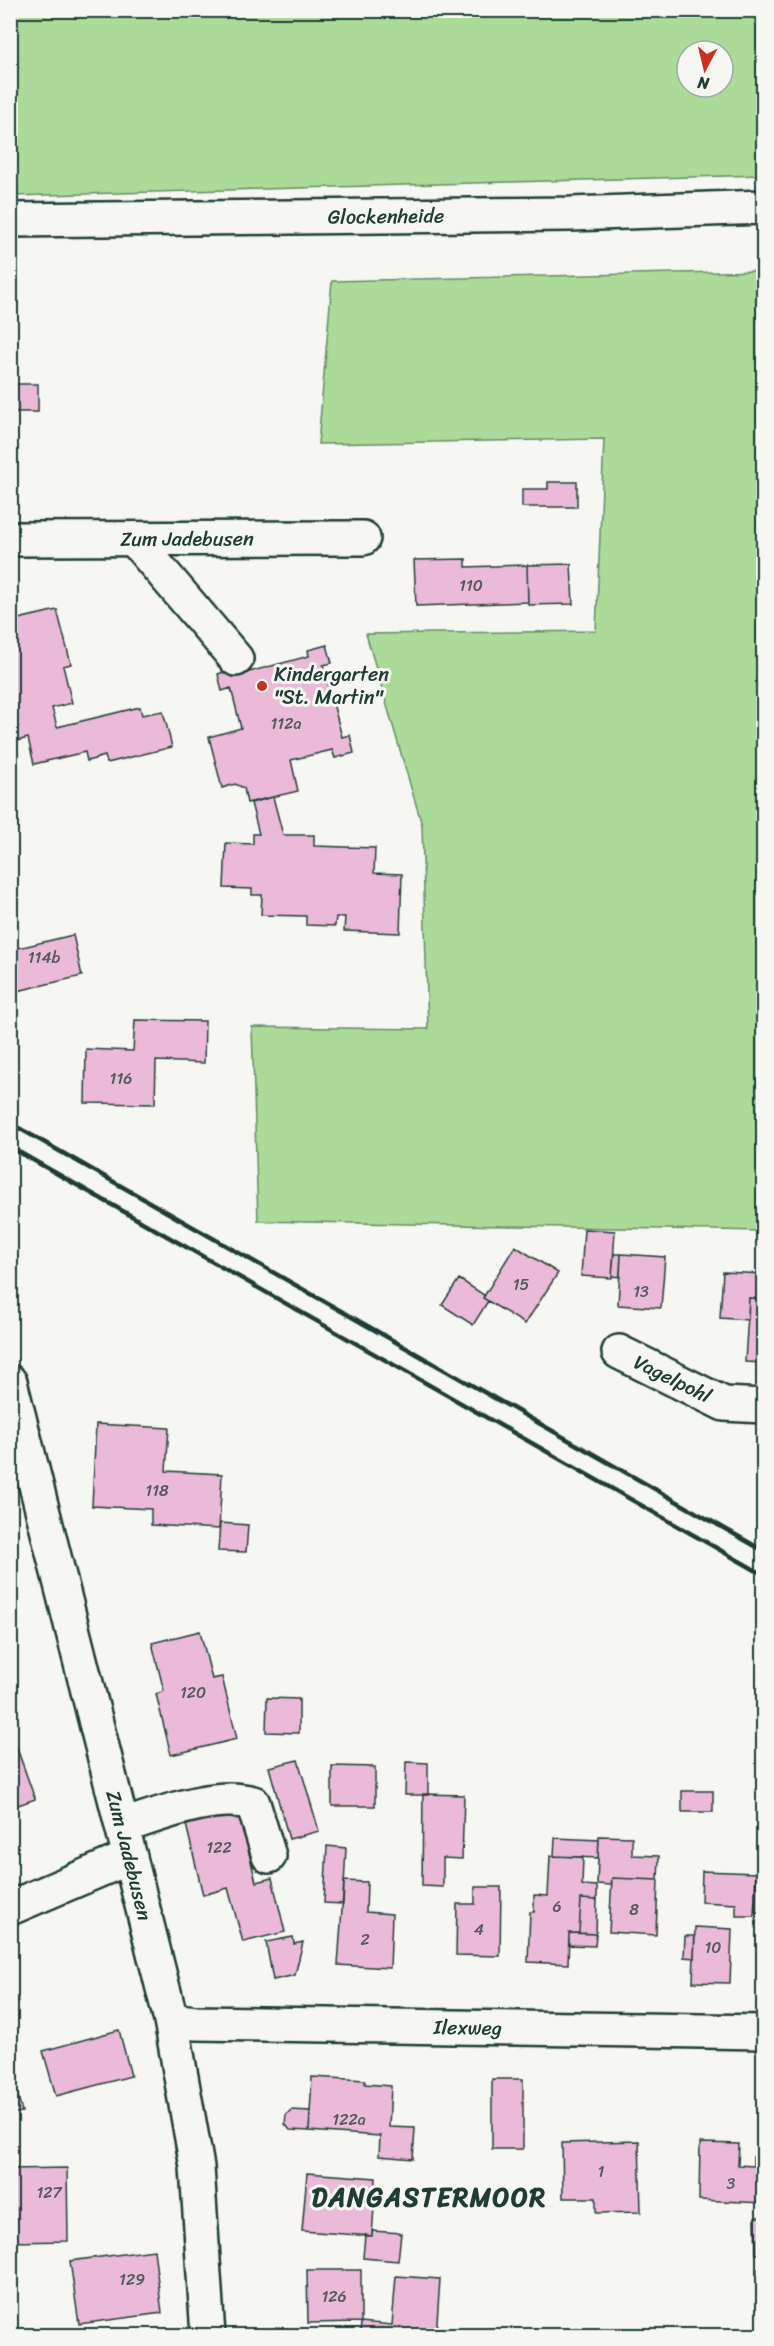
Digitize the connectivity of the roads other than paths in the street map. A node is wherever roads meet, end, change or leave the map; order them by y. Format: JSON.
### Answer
{"nodes":[{"id":1,"x":764,"y":207,"type":"edge"},
{"id":2,"x":10,"y":220,"type":"edge"},
{"id":3,"x":363,"y":538,"type":"dead end"},
{"id":4,"x":10,"y":539,"type":"edge"},
{"id":5,"x":134,"y":539,"type":"junction"},
{"id":6,"x":236,"y":659,"type":"dead end"},
{"id":7,"x":619,"y":1352,"type":"dead end"},
{"id":8,"x":13,"y":1398,"type":"edge"},
{"id":9,"x":764,"y":1406,"type":"edge"},
{"id":10,"x":123,"y":1826,"type":"junction"},
{"id":11,"x":269,"y":1856,"type":"dead end"},
{"id":12,"x":130,"y":1857,"type":"junction"},
{"id":13,"x":10,"y":1908,"type":"edge"},
{"id":14,"x":171,"y":2020,"type":"junction"},
{"id":15,"x":764,"y":2032,"type":"edge"},
{"id":16,"x":208,"y":2336,"type":"edge"}],
"edges":[{"from":1,"to":2,"type":"street","name":"Glockenheide"},
{"from":3,"to":5,"type":"street","name":"Zum Jadebusen"},
{"from":4,"to":5,"type":"street","name":"Zum Jadebusen"},
{"from":5,"to":6,"type":"street"},
{"from":7,"to":9,"type":"street","name":"Vagelpohl"},
{"from":8,"to":10,"type":"street","name":"Zum Jadebusen"},
{"from":10,"to":11,"type":"street"},
{"from":10,"to":12,"type":"street","name":"Zum Jadebusen"},
{"from":12,"to":13,"type":"street"},
{"from":12,"to":14,"type":"street","name":"Zum Jadebusen"},
{"from":14,"to":15,"type":"street","name":"Ilexweg"},
{"from":14,"to":16,"type":"street","name":"Zum Jadebusen"}]}
